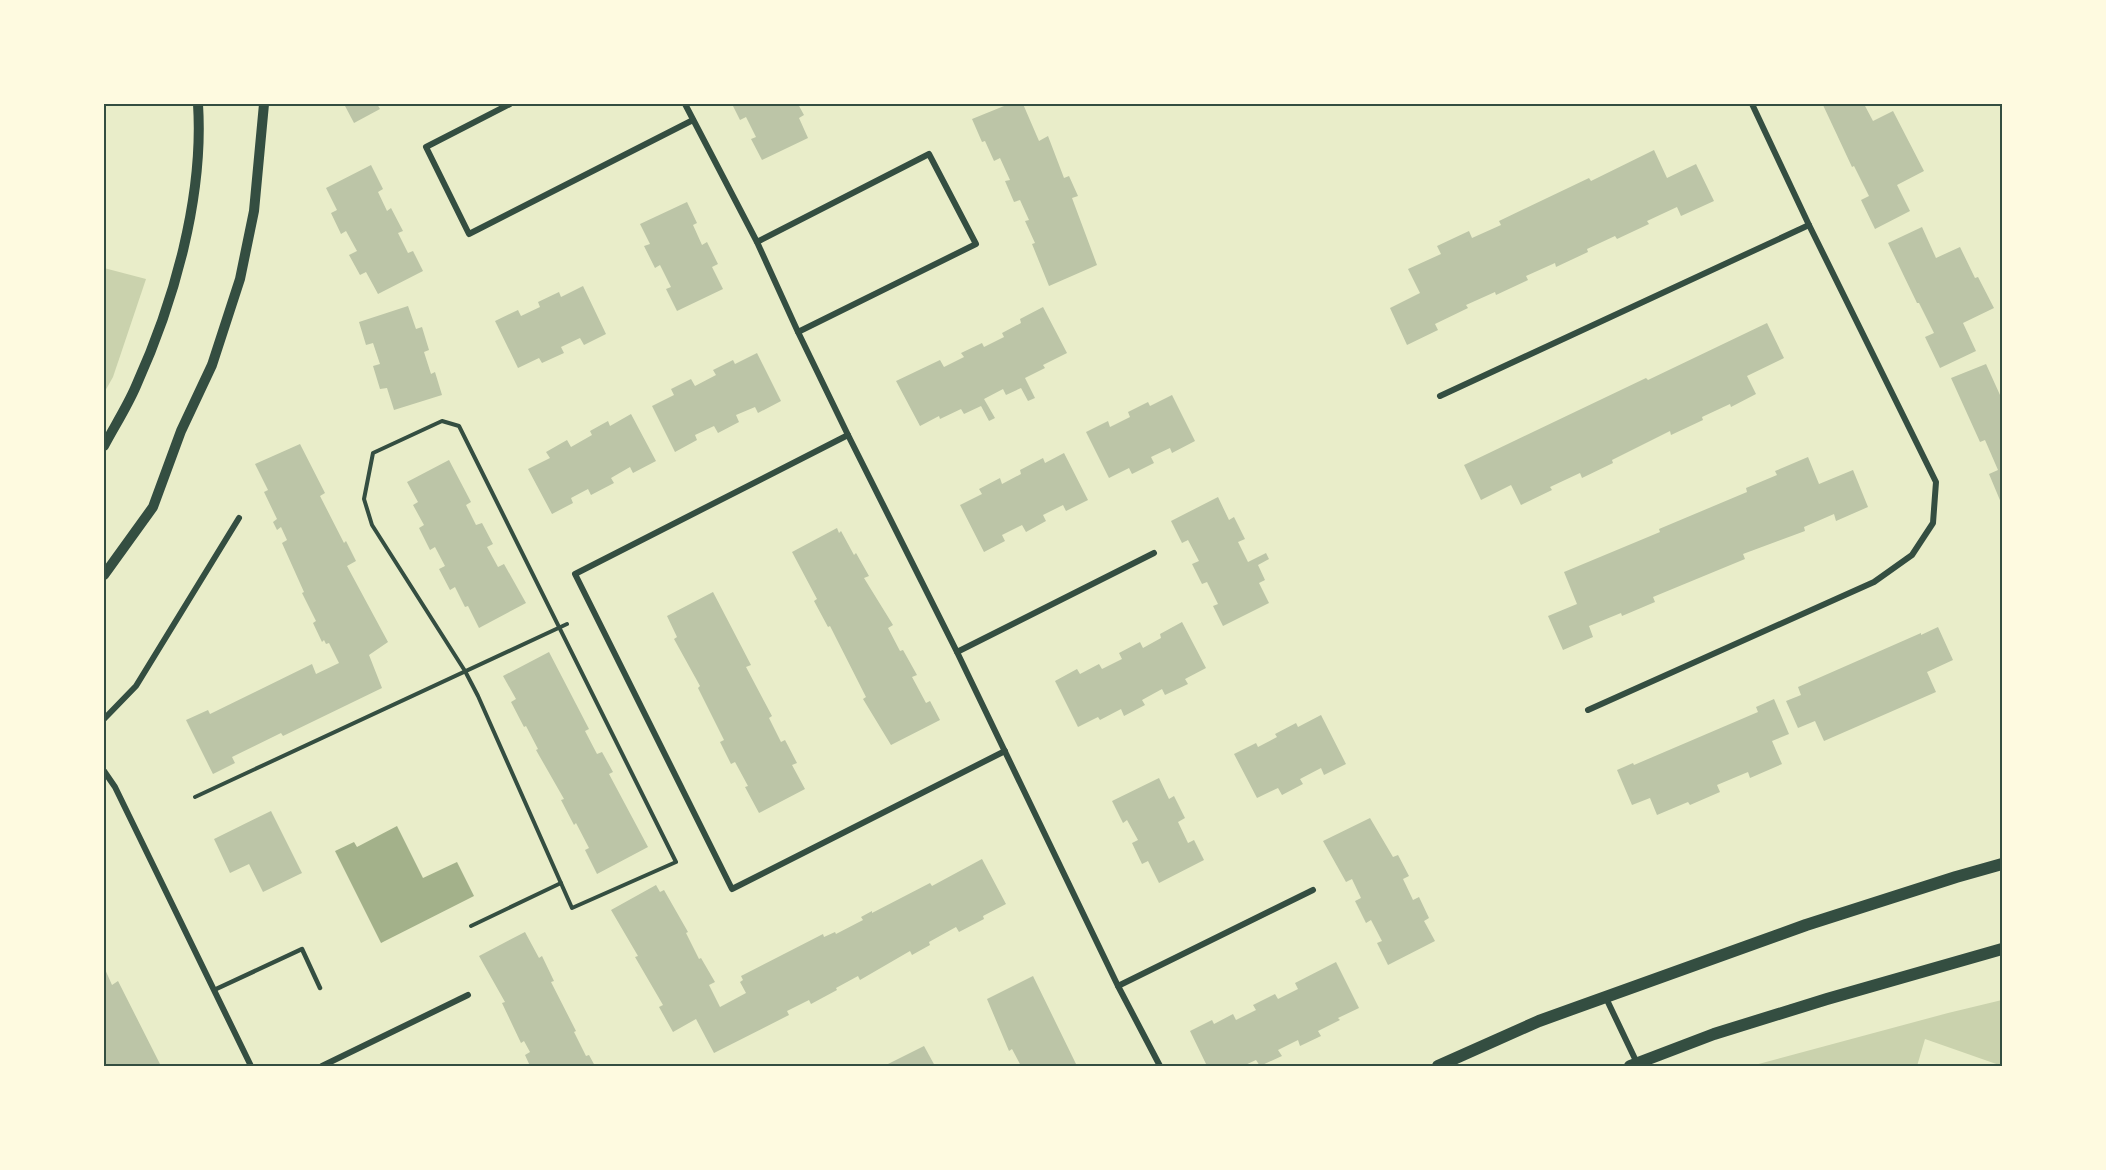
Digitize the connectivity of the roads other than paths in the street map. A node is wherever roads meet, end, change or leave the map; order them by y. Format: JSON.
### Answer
{"nodes":[{"id":1,"x":198,"y":104,"type":"edge"},
{"id":2,"x":264,"y":104,"type":"edge"},
{"id":3,"x":510,"y":104,"type":"edge"},
{"id":4,"x":685,"y":104,"type":"edge"},
{"id":5,"x":1752,"y":104,"type":"edge"},
{"id":6,"x":693,"y":120,"type":"junction"},
{"id":7,"x":1809,"y":225,"type":"junction"},
{"id":8,"x":757,"y":242,"type":"junction"},
{"id":9,"x":798,"y":332,"type":"junction"},
{"id":10,"x":1440,"y":396,"type":"dead end"},
{"id":11,"x":848,"y":435,"type":"junction"},
{"id":12,"x":104,"y":446,"type":"edge"},
{"id":13,"x":239,"y":518,"type":"dead end"},
{"id":14,"x":1154,"y":553,"type":"dead end"},
{"id":15,"x":104,"y":575,"type":"edge"},
{"id":16,"x":957,"y":652,"type":"junction"},
{"id":17,"x":1588,"y":710,"type":"dead end"},
{"id":18,"x":104,"y":719,"type":"edge"},
{"id":19,"x":1005,"y":752,"type":"junction"},
{"id":20,"x":104,"y":771,"type":"edge"},
{"id":21,"x":2002,"y":864,"type":"edge"},
{"id":22,"x":1313,"y":890,"type":"dead end"},
{"id":23,"x":2002,"y":949,"type":"edge"},
{"id":24,"x":1118,"y":986,"type":"junction"},
{"id":25,"x":320,"y":988,"type":"dead end"},
{"id":26,"x":214,"y":990,"type":"junction"},
{"id":27,"x":468,"y":995,"type":"dead end"},
{"id":28,"x":1606,"y":998,"type":"junction"},
{"id":29,"x":1635,"y":1065,"type":"edge"},
{"id":30,"x":251,"y":1066,"type":"edge"},
{"id":31,"x":322,"y":1066,"type":"edge"},
{"id":32,"x":1161,"y":1066,"type":"edge"},
{"id":33,"x":1438,"y":1066,"type":"edge"}],
"edges":[{"from":1,"to":12,"type":"street"},
{"from":2,"to":15,"type":"street"},
{"from":3,"to":6,"type":"street"},
{"from":4,"to":6,"type":"street"},
{"from":5,"to":7,"type":"street"},
{"from":6,"to":8,"type":"street"},
{"from":7,"to":10,"type":"street"},
{"from":7,"to":17,"type":"street"},
{"from":8,"to":9,"type":"street"},
{"from":8,"to":9,"type":"street"},
{"from":9,"to":11,"type":"street"},
{"from":11,"to":16,"type":"street"},
{"from":11,"to":19,"type":"street"},
{"from":13,"to":18,"type":"street"},
{"from":14,"to":16,"type":"street"},
{"from":16,"to":19,"type":"street"},
{"from":19,"to":24,"type":"street"},
{"from":20,"to":26,"type":"street"},
{"from":21,"to":28,"type":"main road"},
{"from":22,"to":24,"type":"street"},
{"from":23,"to":29,"type":"main road"},
{"from":24,"to":32,"type":"street"},
{"from":25,"to":26,"type":"lane"},
{"from":26,"to":30,"type":"street"},
{"from":27,"to":31,"type":"street"},
{"from":28,"to":29,"type":"street"},
{"from":28,"to":33,"type":"main road"}]}
